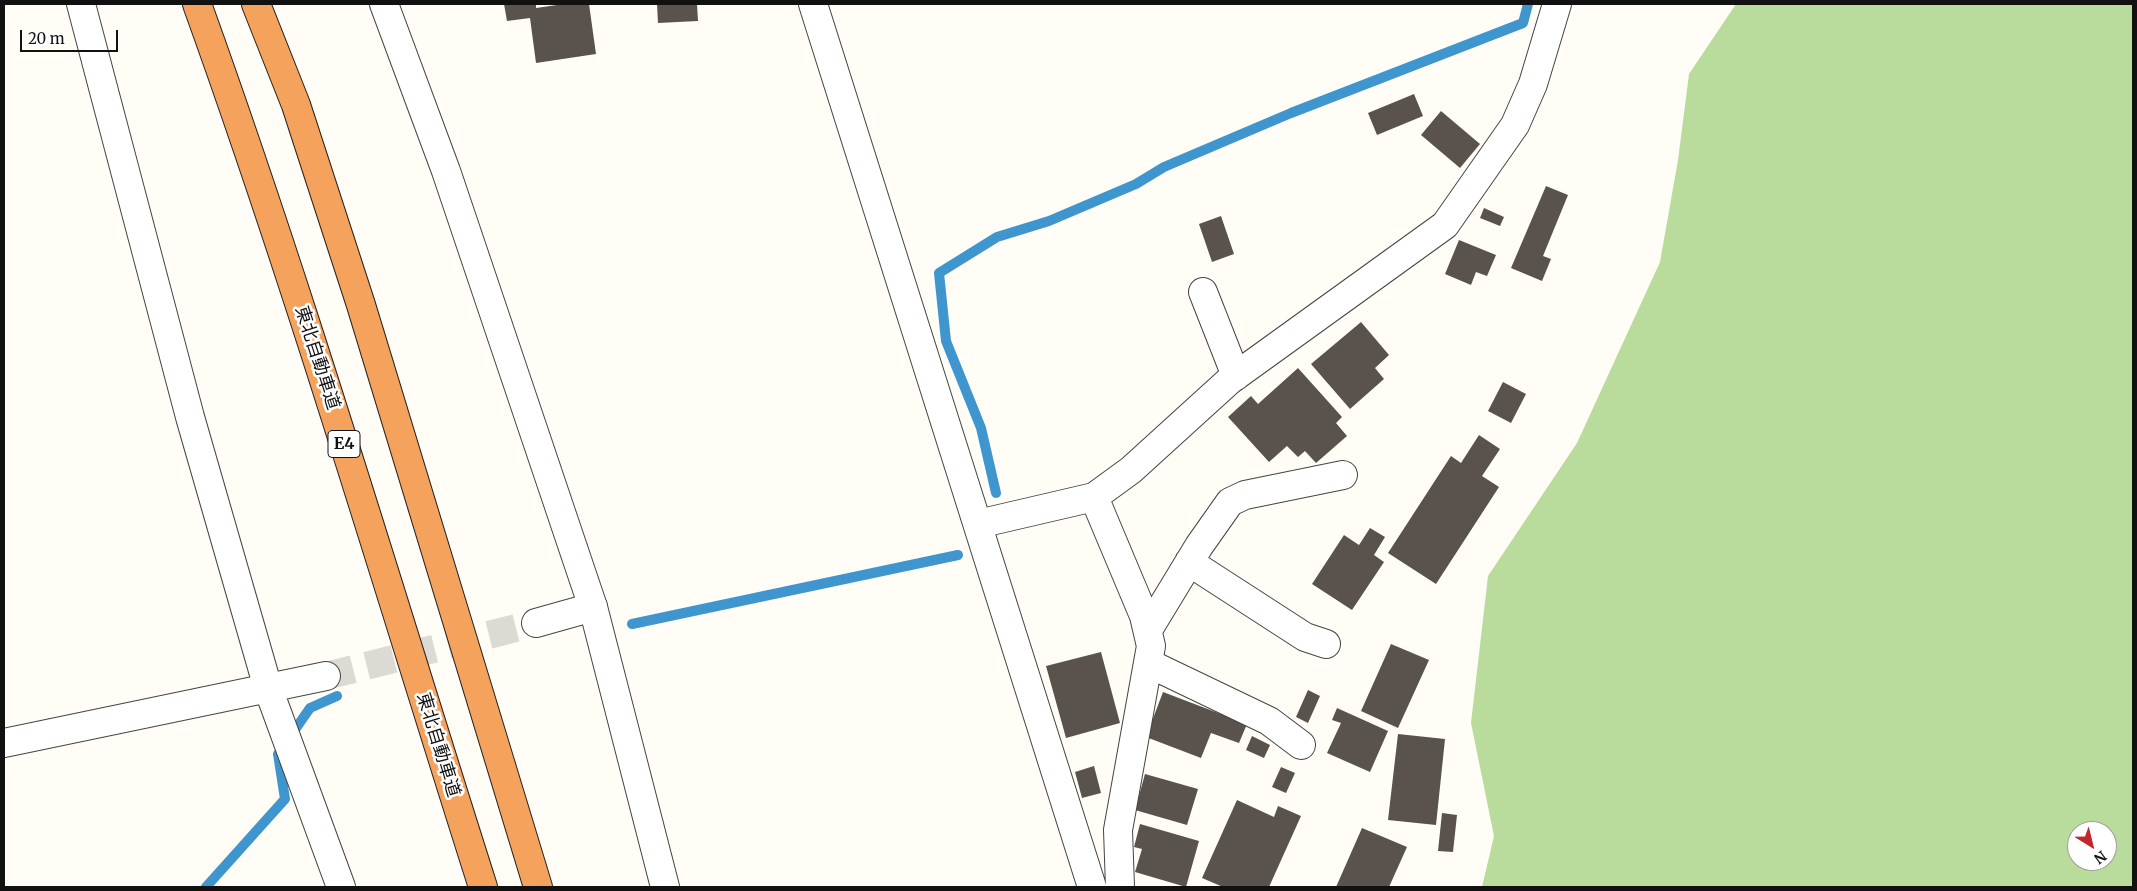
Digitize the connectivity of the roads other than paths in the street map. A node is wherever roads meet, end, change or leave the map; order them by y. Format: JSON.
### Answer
{"nodes":[{"id":1,"x":81,"y":4,"type":"edge"},
{"id":2,"x":197,"y":4,"type":"edge"},
{"id":3,"x":256,"y":4,"type":"edge"},
{"id":4,"x":384,"y":4,"type":"edge"},
{"id":5,"x":813,"y":4,"type":"edge"},
{"id":6,"x":1557,"y":4,"type":"edge"},
{"id":7,"x":1202,"y":292,"type":"dead end"},
{"id":8,"x":1236,"y":376,"type":"junction"},
{"id":9,"x":1343,"y":475,"type":"dead end"},
{"id":10,"x":1094,"y":498,"type":"junction"},
{"id":11,"x":978,"y":524,"type":"junction"},
{"id":12,"x":1189,"y":562,"type":"junction"},
{"id":13,"x":593,"y":608,"type":"junction"},
{"id":14,"x":536,"y":622,"type":"tunnel mouth"},
{"id":15,"x":1148,"y":630,"type":"junction"},
{"id":16,"x":1326,"y":644,"type":"dead end"},
{"id":17,"x":1148,"y":663,"type":"junction"},
{"id":18,"x":326,"y":676,"type":"tunnel mouth"},
{"id":19,"x":268,"y":688,"type":"junction"},
{"id":20,"x":4,"y":743,"type":"edge"},
{"id":21,"x":1301,"y":745,"type":"dead end"},
{"id":22,"x":341,"y":887,"type":"edge"},
{"id":23,"x":483,"y":887,"type":"edge"},
{"id":24,"x":538,"y":887,"type":"edge"},
{"id":25,"x":665,"y":887,"type":"edge"},
{"id":26,"x":1092,"y":887,"type":"edge"},
{"id":27,"x":1120,"y":887,"type":"edge"}],
"edges":[{"from":1,"to":19,"type":"street"},
{"from":2,"to":23,"type":"highway","name":"東北自動車道","number":"E4"},
{"from":3,"to":24,"type":"highway"},
{"from":4,"to":13,"type":"street"},
{"from":5,"to":11,"type":"street"},
{"from":6,"to":8,"type":"street"},
{"from":7,"to":8,"type":"street"},
{"from":8,"to":10,"type":"street"},
{"from":9,"to":12,"type":"street"},
{"from":10,"to":11,"type":"street"},
{"from":10,"to":15,"type":"street"},
{"from":11,"to":26,"type":"street"},
{"from":12,"to":15,"type":"street"},
{"from":12,"to":16,"type":"street"},
{"from":13,"to":14,"type":"street"},
{"from":13,"to":25,"type":"street"},
{"from":15,"to":17,"type":"street"},
{"from":17,"to":21,"type":"street"},
{"from":17,"to":27,"type":"street"},
{"from":18,"to":19,"type":"street"},
{"from":19,"to":20,"type":"street"},
{"from":19,"to":22,"type":"street"}]}
